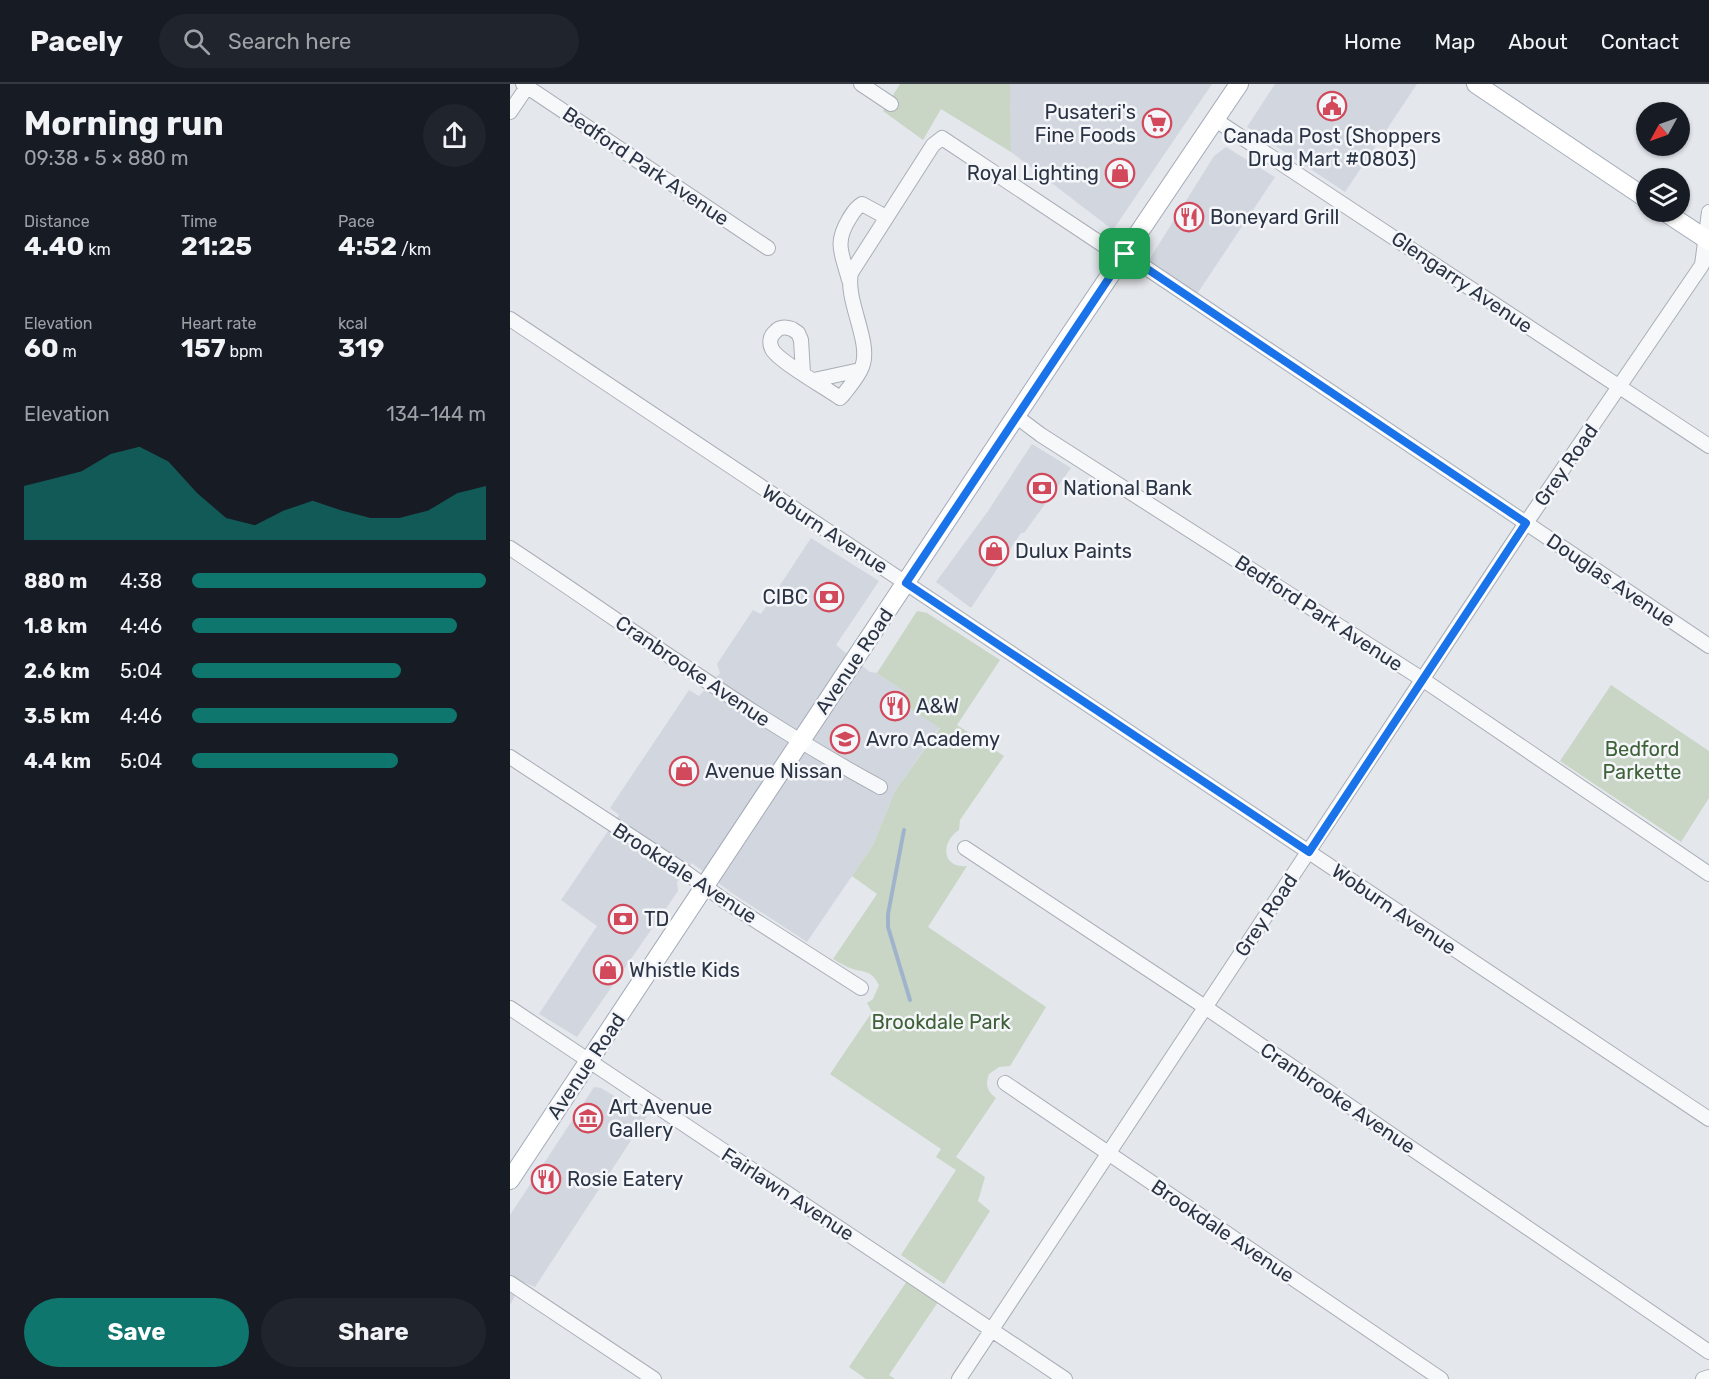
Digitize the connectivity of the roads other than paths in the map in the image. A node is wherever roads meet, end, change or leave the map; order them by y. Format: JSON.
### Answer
{"nodes":[{"id":1,"x":861,"y":84,"type":"edge"},
{"id":2,"x":1239,"y":84,"type":"edge"},
{"id":3,"x":1476,"y":84,"type":"edge"},
{"id":4,"x":526,"y":85,"type":"edge"},
{"id":5,"x":891,"y":104,"type":"dead end"},
{"id":6,"x":510,"y":112,"type":"edge"},
{"id":7,"x":1214,"y":119,"type":"junction"},
{"id":8,"x":1636,"y":192,"type":"edge"},
{"id":9,"x":1709,"y":212,"type":"edge"},
{"id":10,"x":886,"y":217,"type":"junction"},
{"id":11,"x":1680,"y":222,"type":"edge"},
{"id":12,"x":1707,"y":240,"type":"edge"},
{"id":13,"x":768,"y":248,"type":"dead end"},
{"id":14,"x":1125,"y":254,"type":"junction"},
{"id":15,"x":849,"y":282,"type":"junction"},
{"id":16,"x":510,"y":319,"type":"edge"},
{"id":17,"x":860,"y":370,"type":"junction"},
{"id":18,"x":1620,"y":387,"type":"junction"},
{"id":19,"x":1017,"y":417,"type":"junction"},
{"id":20,"x":1709,"y":446,"type":"edge"},
{"id":21,"x":1526,"y":523,"type":"junction"},
{"id":22,"x":510,"y":548,"type":"edge"},
{"id":23,"x":906,"y":583,"type":"junction"},
{"id":24,"x":1709,"y":646,"type":"edge"},
{"id":25,"x":1422,"y":679,"type":"junction"},
{"id":26,"x":801,"y":742,"type":"junction"},
{"id":27,"x":510,"y":757,"type":"edge"},
{"id":28,"x":880,"y":787,"type":"dead end"},
{"id":29,"x":965,"y":848,"type":"dead end"},
{"id":30,"x":1309,"y":852,"type":"junction"},
{"id":31,"x":1709,"y":874,"type":"edge"},
{"id":32,"x":703,"y":886,"type":"junction"},
{"id":33,"x":861,"y":988,"type":"dead end"},
{"id":34,"x":1205,"y":1007,"type":"junction"},
{"id":35,"x":510,"y":1008,"type":"edge"},
{"id":36,"x":588,"y":1061,"type":"junction"},
{"id":37,"x":1005,"y":1083,"type":"dead end"},
{"id":38,"x":1709,"y":1119,"type":"edge"},
{"id":39,"x":1108,"y":1152,"type":"junction"},
{"id":40,"x":510,"y":1180,"type":"edge"},
{"id":41,"x":510,"y":1283,"type":"edge"},
{"id":42,"x":992,"y":1330,"type":"junction"},
{"id":43,"x":1709,"y":1352,"type":"edge"},
{"id":44,"x":1709,"y":1377,"type":"edge"},
{"id":45,"x":654,"y":1379,"type":"edge"},
{"id":46,"x":960,"y":1379,"type":"edge"},
{"id":47,"x":1065,"y":1379,"type":"edge"},
{"id":48,"x":1441,"y":1379,"type":"edge"},
{"id":49,"x":1703,"y":1379,"type":"edge"}],
"edges":[{"from":1,"to":5,"type":"street"},
{"from":2,"to":7,"type":"main road","name":"Avenue Road"},
{"from":3,"to":8,"type":"main road"},
{"from":4,"to":6,"type":"street"},
{"from":4,"to":13,"type":"street","name":"Bedford Park Avenue"},
{"from":7,"to":14,"type":"main road","name":"Avenue Road"},
{"from":7,"to":18,"type":"street","name":"Glengarry Avenue"},
{"from":9,"to":12,"type":"street","name":"Grey Road"},
{"from":10,"to":14,"type":"street","name":"Douglas Avenue"},
{"from":10,"to":15,"type":"street"},
{"from":10,"to":15,"type":"street"},
{"from":11,"to":12,"type":"main road"},
{"from":12,"to":18,"type":"street","name":"Grey Road"},
{"from":14,"to":19,"type":"main road","name":"Avenue Road"},
{"from":14,"to":21,"type":"street","name":"Douglas Avenue"},
{"from":15,"to":17,"type":"street"},
{"from":16,"to":23,"type":"street","name":"Woburn Avenue"},
{"from":17,"to":17,"type":"street"},
{"from":18,"to":20,"type":"street","name":"Glengarry Avenue"},
{"from":18,"to":21,"type":"street","name":"Grey Road"},
{"from":19,"to":23,"type":"main road","name":"Avenue Road"},
{"from":19,"to":25,"type":"street","name":"Bedford Park Avenue"},
{"from":21,"to":24,"type":"street","name":"Douglas Avenue"},
{"from":21,"to":25,"type":"street","name":"Grey Road"},
{"from":22,"to":26,"type":"street","name":"Cranbrooke Avenue"},
{"from":23,"to":26,"type":"main road","name":"Avenue Road"},
{"from":23,"to":30,"type":"street","name":"Woburn Avenue"},
{"from":25,"to":30,"type":"street","name":"Grey Road"},
{"from":25,"to":31,"type":"street","name":"Bedford Park Avenue"},
{"from":26,"to":28,"type":"street","name":"Cranbrooke Avenue"},
{"from":26,"to":32,"type":"main road","name":"Avenue Road"},
{"from":27,"to":32,"type":"street","name":"Brookdale Avenue"},
{"from":29,"to":34,"type":"street","name":"Cranbrooke Avenue"},
{"from":30,"to":34,"type":"street","name":"Grey Road"},
{"from":30,"to":38,"type":"street","name":"Woburn Avenue"},
{"from":32,"to":33,"type":"street","name":"Brookdale Avenue"},
{"from":32,"to":36,"type":"main road","name":"Avenue Road"},
{"from":34,"to":39,"type":"street","name":"Grey Road"},
{"from":34,"to":43,"type":"street","name":"Cranbrooke Avenue"},
{"from":35,"to":36,"type":"street","name":"Fairlawn Avenue"},
{"from":36,"to":40,"type":"main road","name":"Avenue Road"},
{"from":36,"to":42,"type":"street","name":"Fairlawn Avenue"},
{"from":37,"to":39,"type":"street","name":"Brookdale Avenue"},
{"from":39,"to":42,"type":"street","name":"Grey Road"},
{"from":39,"to":48,"type":"street","name":"Brookdale Avenue"},
{"from":41,"to":45,"type":"street"},
{"from":42,"to":46,"type":"street","name":"Grey Road"},
{"from":42,"to":47,"type":"street","name":"Fairlawn Avenue"},
{"from":44,"to":49,"type":"street"}]}
